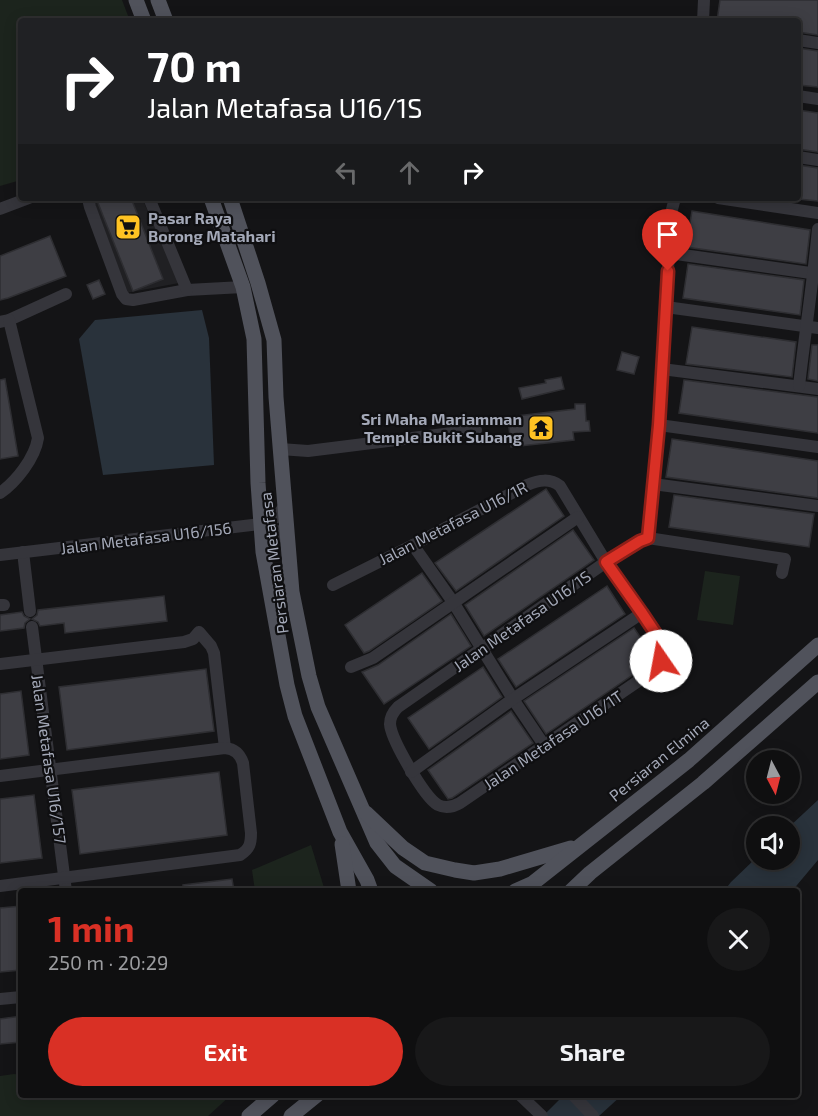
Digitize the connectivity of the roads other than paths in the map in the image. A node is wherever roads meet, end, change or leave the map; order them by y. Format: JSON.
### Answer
{"nodes":[{"id":1,"x":136,"y":0,"type":"edge"},
{"id":2,"x":158,"y":0,"type":"edge"},
{"id":3,"x":704,"y":0,"type":"edge"},
{"id":4,"x":143,"y":18,"type":"edge"},
{"id":5,"x":165,"y":18,"type":"edge"},
{"id":6,"x":703,"y":18,"type":"edge"},
{"id":7,"x":801,"y":40,"type":"edge"},
{"id":8,"x":818,"y":43,"type":"edge"},
{"id":9,"x":801,"y":96,"type":"edge"},
{"id":10,"x":818,"y":99,"type":"edge"},
{"id":11,"x":801,"y":157,"type":"edge"},
{"id":12,"x":818,"y":160,"type":"edge"},
{"id":13,"x":21,"y":201,"type":"edge"},
{"id":14,"x":90,"y":201,"type":"edge"},
{"id":15,"x":150,"y":201,"type":"edge"},
{"id":16,"x":212,"y":201,"type":"edge"},
{"id":17,"x":231,"y":201,"type":"edge"},
{"id":18,"x":674,"y":201,"type":"edge"},
{"id":19,"x":738,"y":201,"type":"edge"},
{"id":20,"x":0,"y":209,"type":"edge"},
{"id":21,"x":818,"y":213,"type":"edge"},
{"id":22,"x":818,"y":229,"type":"edge"},
{"id":23,"x":669,"y":253,"type":"junction"},
{"id":24,"x":816,"y":274,"type":"edge"},
{"id":25,"x":243,"y":287,"type":"junction"},
{"id":26,"x":187,"y":290,"type":"junction"},
{"id":27,"x":66,"y":294,"type":"dead end"},
{"id":28,"x":666,"y":307,"type":"junction"},
{"id":29,"x":5,"y":321,"type":"edge"},
{"id":30,"x":812,"y":327,"type":"edge"},
{"id":31,"x":662,"y":369,"type":"junction"},
{"id":32,"x":799,"y":386,"type":"junction"},
{"id":33,"x":818,"y":389,"type":"edge"},
{"id":34,"x":659,"y":425,"type":"junction"},
{"id":35,"x":476,"y":430,"type":"dead end"},
{"id":36,"x":818,"y":447,"type":"edge"},
{"id":37,"x":280,"y":449,"type":"junction"},
{"id":38,"x":653,"y":484,"type":"junction"},
{"id":39,"x":0,"y":493,"type":"edge"},
{"id":40,"x":818,"y":506,"type":"edge"},
{"id":41,"x":284,"y":507,"type":"junction"},
{"id":42,"x":578,"y":517,"type":"junction"},
{"id":43,"x":260,"y":524,"type":"junction"},
{"id":44,"x":648,"y":538,"type":"junction"},
{"id":45,"x":287,"y":540,"type":"junction"},
{"id":46,"x":413,"y":545,"type":"junction"},
{"id":47,"x":23,"y":552,"type":"junction"},
{"id":48,"x":0,"y":555,"type":"edge"},
{"id":49,"x":606,"y":562,"type":"junction"},
{"id":50,"x":782,"y":573,"type":"dead end"},
{"id":51,"x":333,"y":585,"type":"dead end"},
{"id":52,"x":453,"y":602,"type":"junction"},
{"id":53,"x":30,"y":611,"type":"dead end"},
{"id":54,"x":642,"y":613,"type":"junction"},
{"id":55,"x":32,"y":627,"type":"dead end"},
{"id":56,"x":818,"y":645,"type":"edge"},
{"id":57,"x":481,"y":649,"type":"junction"},
{"id":58,"x":36,"y":659,"type":"junction"},
{"id":59,"x":0,"y":664,"type":"edge"},
{"id":60,"x":351,"y":667,"type":"dead end"},
{"id":61,"x":818,"y":682,"type":"edge"},
{"id":62,"x":513,"y":699,"type":"junction"},
{"id":63,"x":398,"y":707,"type":"joint"},
{"id":64,"x":544,"y":745,"type":"junction"},
{"id":65,"x":225,"y":748,"type":"junction"},
{"id":66,"x":51,"y":769,"type":"junction"},
{"id":67,"x":411,"y":772,"type":"junction"},
{"id":68,"x":0,"y":776,"type":"edge"},
{"id":69,"x":362,"y":809,"type":"junction"},
{"id":70,"x":340,"y":832,"type":"junction"},
{"id":71,"x":582,"y":844,"type":"junction"},
{"id":72,"x":587,"y":875,"type":"junction"},
{"id":73,"x":65,"y":877,"type":"junction"},
{"id":74,"x":0,"y":886,"type":"edge"},
{"id":75,"x":66,"y":888,"type":"edge"},
{"id":76,"x":349,"y":888,"type":"edge"},
{"id":77,"x":369,"y":888,"type":"edge"},
{"id":78,"x":427,"y":888,"type":"edge"},
{"id":79,"x":522,"y":888,"type":"edge"},
{"id":80,"x":574,"y":888,"type":"edge"},
{"id":81,"x":579,"y":888,"type":"edge"},
{"id":82,"x":18,"y":997,"type":"edge"},
{"id":83,"x":0,"y":999,"type":"edge"},
{"id":84,"x":270,"y":1098,"type":"edge"},
{"id":85,"x":313,"y":1098,"type":"edge"},
{"id":86,"x":523,"y":1098,"type":"edge"},
{"id":87,"x":576,"y":1098,"type":"edge"},
{"id":88,"x":254,"y":1112,"type":"edge"},
{"id":89,"x":291,"y":1116,"type":"edge"},
{"id":90,"x":542,"y":1116,"type":"edge"},
{"id":91,"x":593,"y":1116,"type":"edge"}],
"edges":[{"from":1,"to":4,"type":"main road"},
{"from":2,"to":5,"type":"main road"},
{"from":3,"to":6,"type":"street"},
{"from":7,"to":8,"type":"street"},
{"from":9,"to":10,"type":"street"},
{"from":11,"to":12,"type":"street"},
{"from":13,"to":20,"type":"street"},
{"from":14,"to":26,"type":"street"},
{"from":15,"to":26,"type":"street"},
{"from":16,"to":25,"type":"main road","name":"Persiaran Metafasa"},
{"from":17,"to":37,"type":"main road","name":"Persiaran Metafasa"},
{"from":18,"to":23,"type":"street"},
{"from":19,"to":21,"type":"street"},
{"from":22,"to":24,"type":"street"},
{"from":23,"to":24,"type":"street"},
{"from":23,"to":28,"type":"street"},
{"from":24,"to":30,"type":"street"},
{"from":25,"to":26,"type":"street"},
{"from":25,"to":43,"type":"main road","name":"Persiaran Metafasa"},
{"from":27,"to":29,"type":"street"},
{"from":28,"to":30,"type":"street"},
{"from":28,"to":31,"type":"street"},
{"from":29,"to":39,"type":"street"},
{"from":30,"to":32,"type":"street"},
{"from":31,"to":32,"type":"street"},
{"from":31,"to":34,"type":"street"},
{"from":32,"to":33,"type":"street"},
{"from":34,"to":36,"type":"street"},
{"from":34,"to":38,"type":"street"},
{"from":35,"to":37,"type":"street"},
{"from":37,"to":41,"type":"main road","name":"Persiaran Metafasa"},
{"from":38,"to":40,"type":"street"},
{"from":38,"to":44,"type":"street"},
{"from":41,"to":43,"type":"street"},
{"from":41,"to":45,"type":"main road","name":"Persiaran Metafasa"},
{"from":42,"to":46,"type":"street","name":"Jalan Metafasa U16/1R"},
{"from":42,"to":49,"type":"street","name":"Jalan Metafasa U16/1R"},
{"from":42,"to":52,"type":"street"},
{"from":43,"to":45,"type":"street"},
{"from":43,"to":47,"type":"street","name":"Jalan Metafasa U16/156"},
{"from":43,"to":70,"type":"main road","name":"Persiaran Metafasa"},
{"from":44,"to":49,"type":"street","name":"Jalan Metafasa U16/1S"},
{"from":44,"to":50,"type":"street"},
{"from":45,"to":69,"type":"main road","name":"Persiaran Metafasa"},
{"from":46,"to":51,"type":"street","name":"Jalan Metafasa U16/1R"},
{"from":46,"to":52,"type":"street"},
{"from":47,"to":48,"type":"street","name":"Jalan Metafasa U16/156"},
{"from":47,"to":53,"type":"street"},
{"from":49,"to":54,"type":"street","name":"Jalan Metafasa U16/1T"},
{"from":49,"to":57,"type":"street","name":"Jalan Metafasa U16/1S"},
{"from":52,"to":57,"type":"street"},
{"from":52,"to":60,"type":"street"},
{"from":54,"to":62,"type":"street"},
{"from":54,"to":64,"type":"street","name":"Jalan Metafasa U16/1T"},
{"from":55,"to":58,"type":"street","name":"Jalan Metafasa U16/157"},
{"from":56,"to":71,"type":"main road","name":"Persiaran Elmina"},
{"from":57,"to":62,"type":"street"},
{"from":57,"to":63,"type":"street","name":"Jalan Metafasa U16/1S"},
{"from":58,"to":59,"type":"street"},
{"from":58,"to":65,"type":"street"},
{"from":58,"to":66,"type":"street","name":"Jalan Metafasa U16/157"},
{"from":61,"to":72,"type":"main road"},
{"from":62,"to":64,"type":"street"},
{"from":62,"to":67,"type":"street"},
{"from":63,"to":67,"type":"street","name":"Jalan Metafasa U16/1T"},
{"from":64,"to":67,"type":"street","name":"Jalan Metafasa U16/1T"},
{"from":65,"to":66,"type":"street"},
{"from":65,"to":73,"type":"street"},
{"from":66,"to":68,"type":"street"},
{"from":66,"to":73,"type":"street","name":"Jalan Metafasa U16/157"},
{"from":69,"to":71,"type":"main road"},
{"from":69,"to":78,"type":"main road","name":"Persiaran Metafasa"},
{"from":70,"to":76,"type":"main road"},
{"from":70,"to":77,"type":"main road","name":"Persiaran Metafasa"},
{"from":71,"to":79,"type":"main road","name":"Persiaran Elmina"},
{"from":72,"to":80,"type":"main road"},
{"from":72,"to":81,"type":"street"},
{"from":73,"to":74,"type":"street"},
{"from":73,"to":75,"type":"street","name":"Jalan Metafasa U16/157"},
{"from":82,"to":83,"type":"street"},
{"from":84,"to":88,"type":"main road"},
{"from":85,"to":89,"type":"main road"},
{"from":86,"to":90,"type":"street"},
{"from":87,"to":91,"type":"street"}]}
